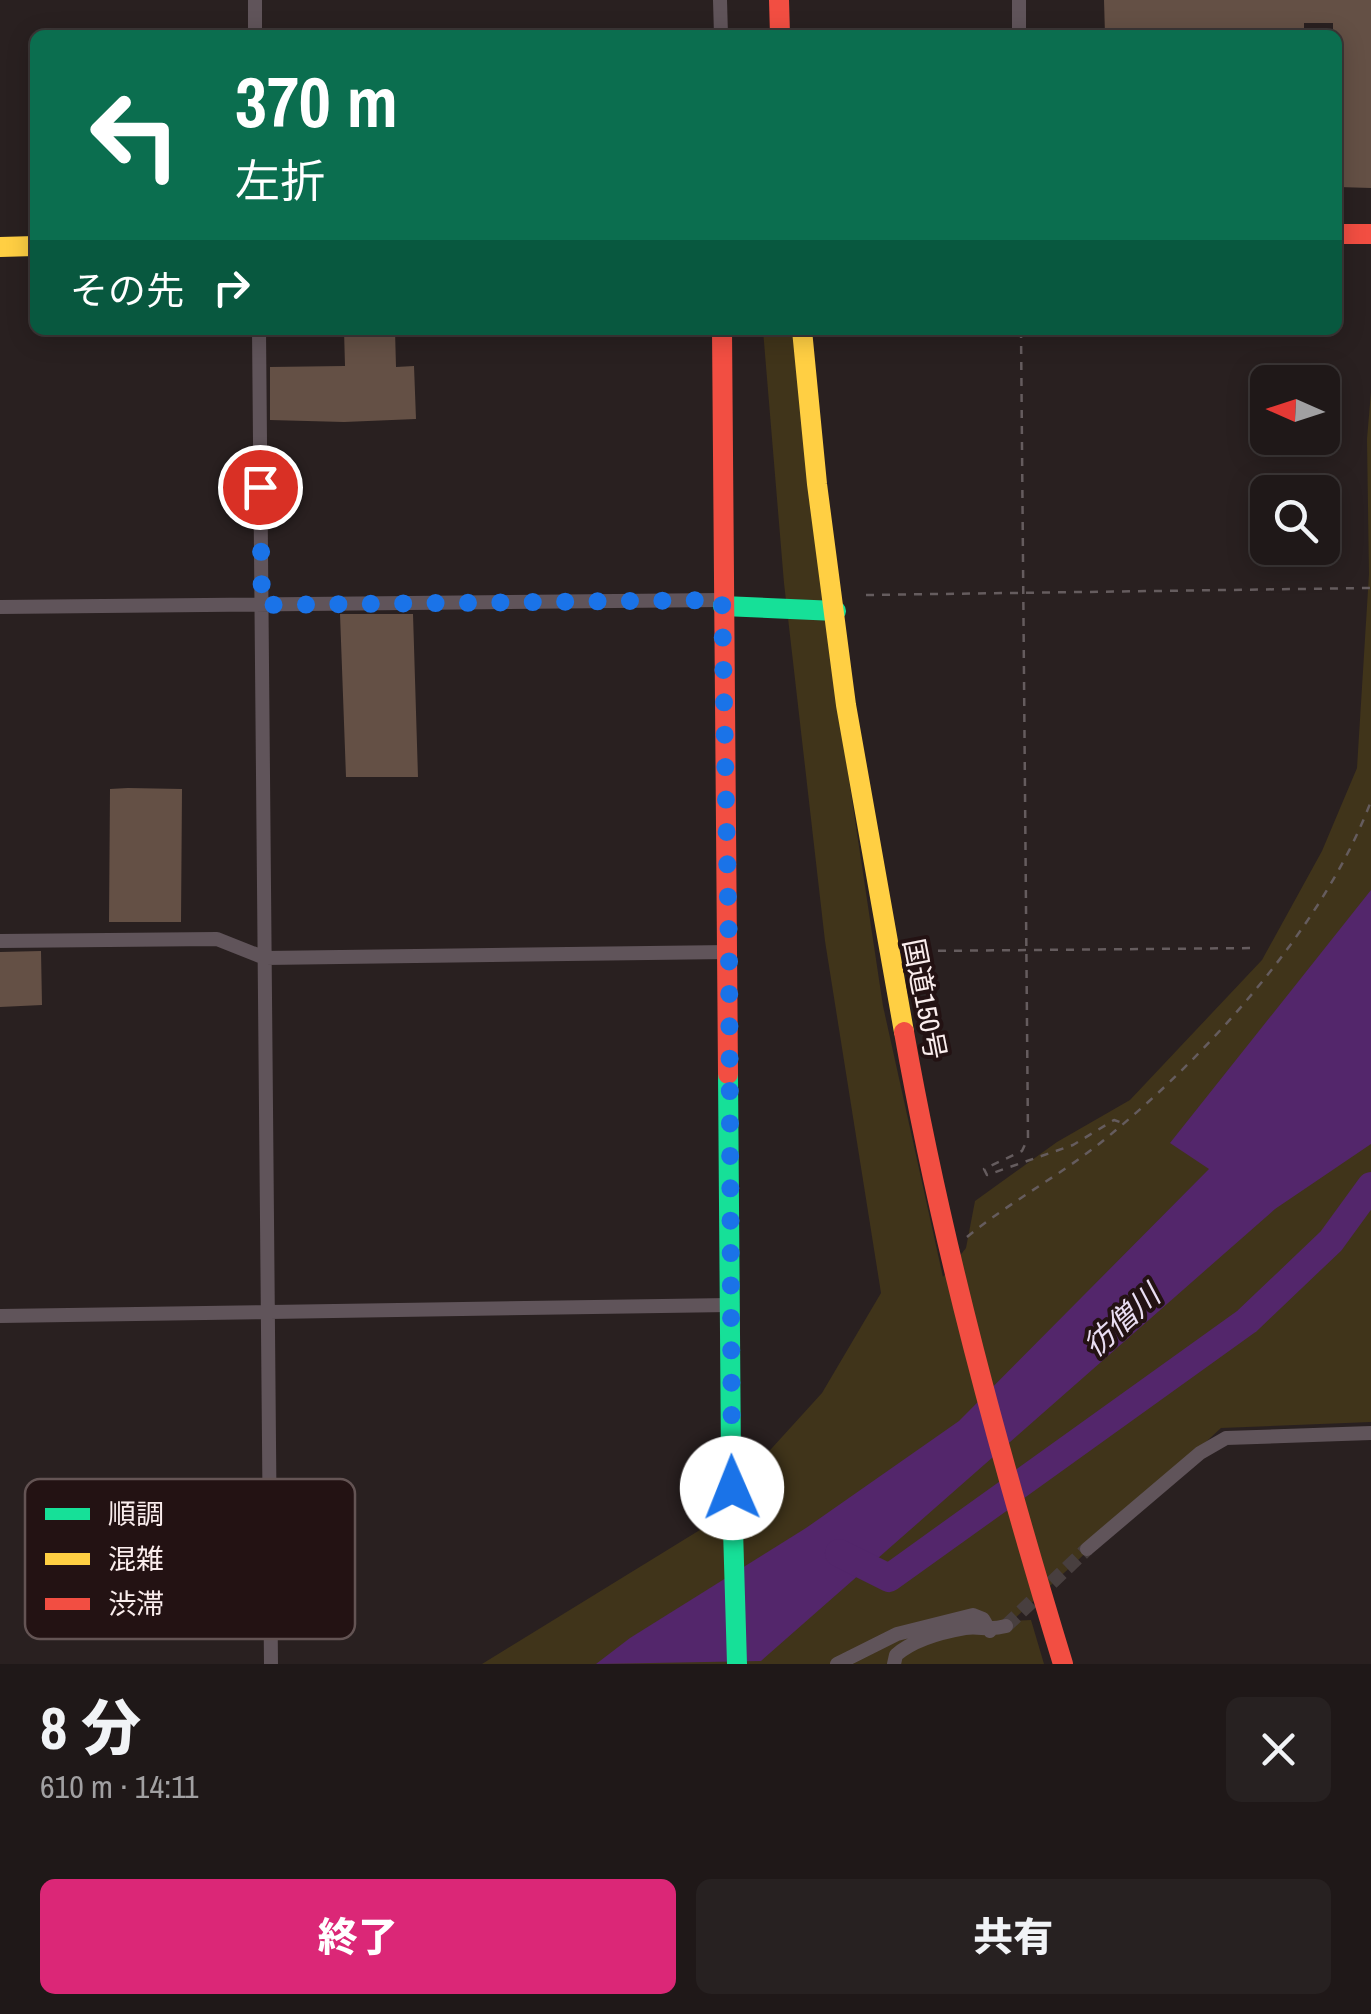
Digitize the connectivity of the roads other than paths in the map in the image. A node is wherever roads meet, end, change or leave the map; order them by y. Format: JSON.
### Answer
{"nodes":[{"id":1,"x":255,"y":0,"type":"edge"},
{"id":2,"x":720,"y":0,"type":"edge"},
{"id":3,"x":779,"y":0,"type":"edge"},
{"id":4,"x":1019,"y":0,"type":"edge"},
{"id":5,"x":255,"y":30,"type":"edge"},
{"id":6,"x":720,"y":30,"type":"edge"},
{"id":7,"x":780,"y":30,"type":"edge"},
{"id":8,"x":1020,"y":30,"type":"edge"},
{"id":9,"x":1342,"y":234,"type":"edge"},
{"id":10,"x":1371,"y":234,"type":"edge"},
{"id":11,"x":30,"y":246,"type":"edge"},
{"id":12,"x":0,"y":247,"type":"edge"},
{"id":13,"x":258,"y":335,"type":"edge"},
{"id":14,"x":722,"y":335,"type":"edge"},
{"id":15,"x":802,"y":335,"type":"edge"},
{"id":16,"x":722,"y":603,"type":"junction"},
{"id":17,"x":262,"y":605,"type":"junction"},
{"id":18,"x":0,"y":607,"type":"edge"},
{"id":19,"x":836,"y":611,"type":"junction"},
{"id":20,"x":0,"y":940,"type":"edge"},
{"id":21,"x":729,"y":952,"type":"junction"},
{"id":22,"x":265,"y":958,"type":"junction"},
{"id":23,"x":730,"y":1305,"type":"junction"},
{"id":24,"x":269,"y":1312,"type":"junction"},
{"id":25,"x":0,"y":1316,"type":"edge"},
{"id":26,"x":1371,"y":1433,"type":"edge"},
{"id":27,"x":270,"y":1479,"type":"edge"},
{"id":28,"x":1087,"y":1549,"type":"tunnel mouth"},
{"id":29,"x":1006,"y":1626,"type":"tunnel mouth"},
{"id":30,"x":990,"y":1631,"type":"junction"},
{"id":31,"x":271,"y":1639,"type":"edge"},
{"id":32,"x":271,"y":1664,"type":"edge"},
{"id":33,"x":737,"y":1664,"type":"edge"},
{"id":34,"x":837,"y":1664,"type":"edge"},
{"id":35,"x":894,"y":1664,"type":"edge"},
{"id":36,"x":1062,"y":1664,"type":"edge"}],
"edges":[{"from":1,"to":5,"type":"street"},
{"from":2,"to":6,"type":"street"},
{"from":3,"to":7,"type":"main road"},
{"from":4,"to":8,"type":"street"},
{"from":9,"to":10,"type":"main road"},
{"from":11,"to":12,"type":"main road"},
{"from":13,"to":17,"type":"street"},
{"from":14,"to":16,"type":"main road"},
{"from":15,"to":19,"type":"main road","name":"国道150号"},
{"from":16,"to":17,"type":"street"},
{"from":16,"to":19,"type":"main road"},
{"from":16,"to":21,"type":"main road"},
{"from":17,"to":18,"type":"street"},
{"from":17,"to":22,"type":"street"},
{"from":19,"to":36,"type":"main road","name":"国道150号"},
{"from":20,"to":22,"type":"street"},
{"from":21,"to":22,"type":"street"},
{"from":21,"to":23,"type":"main road"},
{"from":22,"to":24,"type":"street"},
{"from":23,"to":24,"type":"street"},
{"from":23,"to":33,"type":"main road"},
{"from":24,"to":25,"type":"street"},
{"from":24,"to":27,"type":"street"},
{"from":26,"to":28,"type":"street"},
{"from":29,"to":30,"type":"street"},
{"from":30,"to":34,"type":"street"},
{"from":30,"to":35,"type":"street"},
{"from":31,"to":32,"type":"street"}]}
